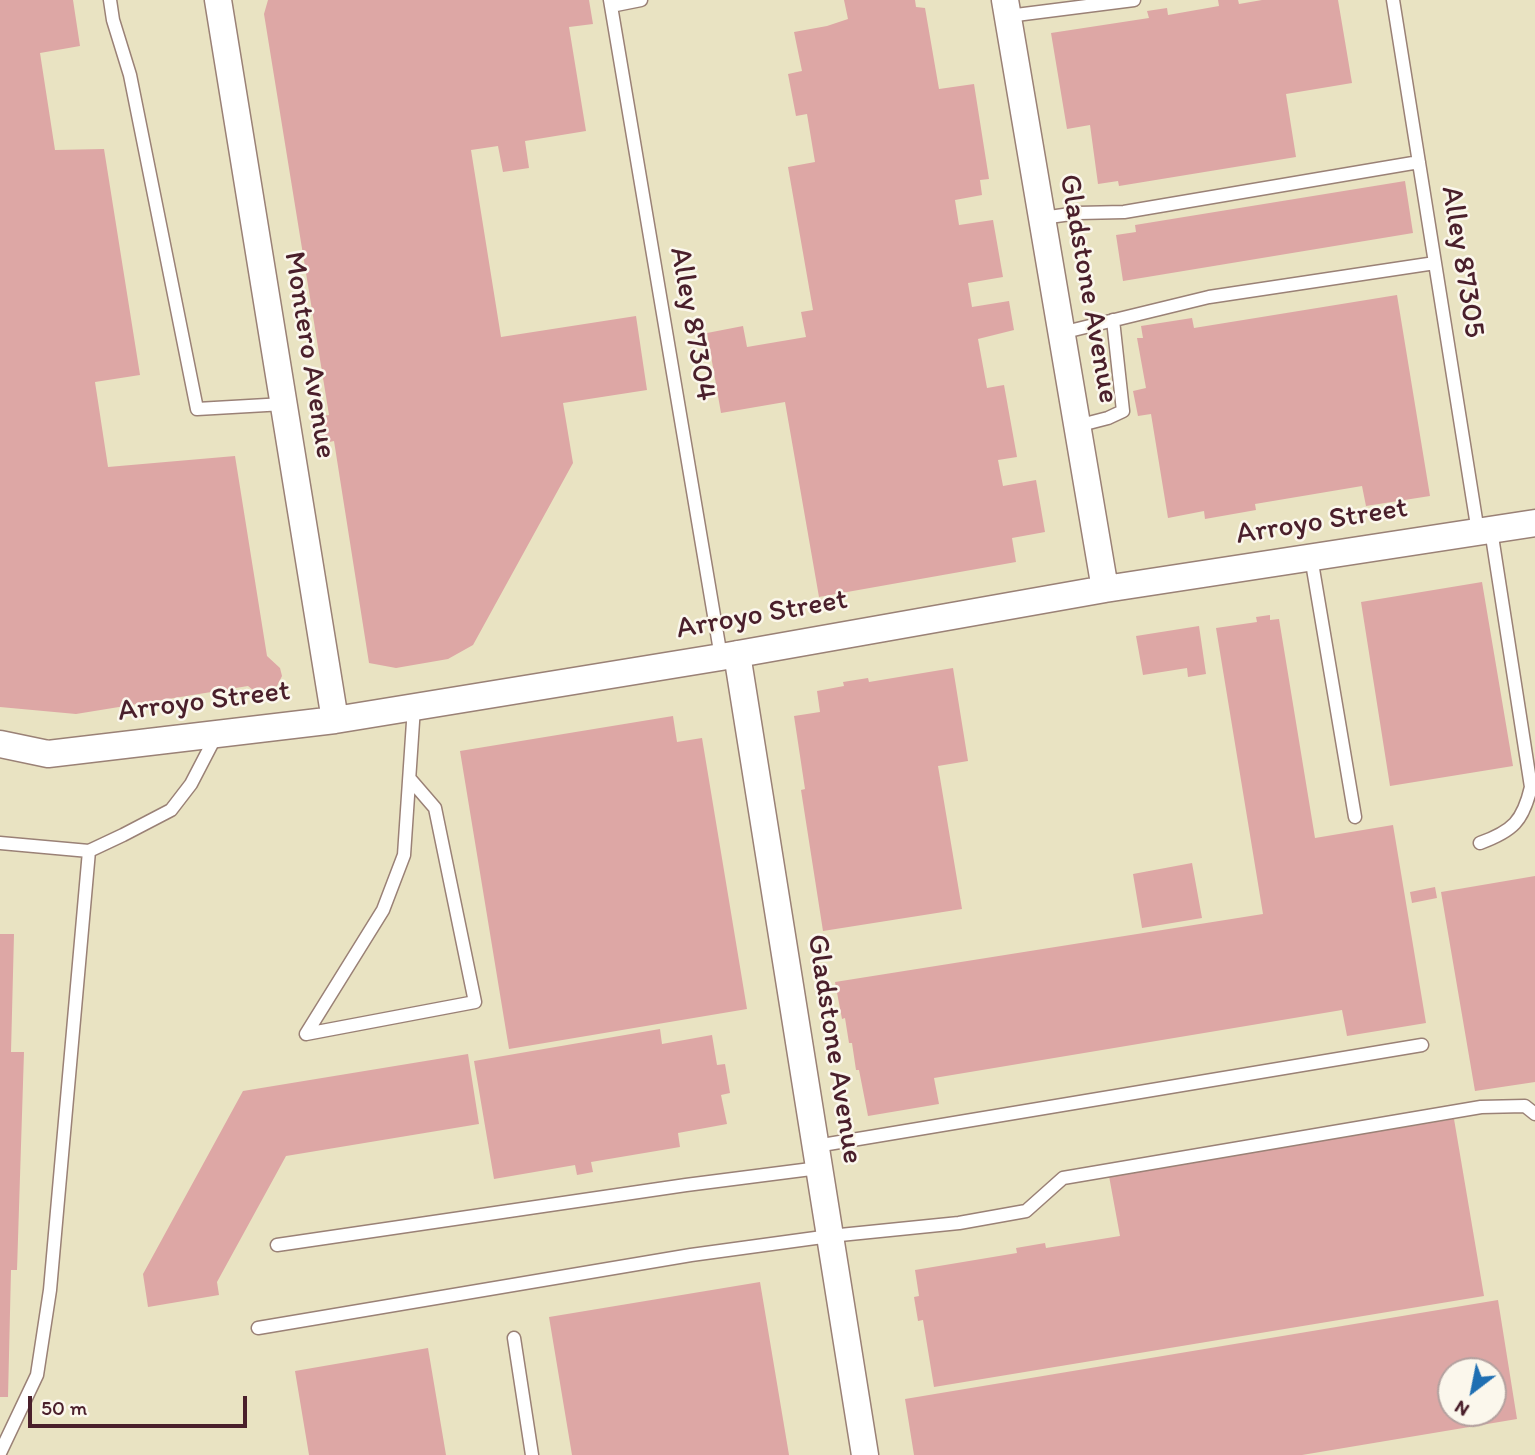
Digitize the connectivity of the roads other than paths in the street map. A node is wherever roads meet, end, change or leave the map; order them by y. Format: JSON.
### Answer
{"nodes":[{"id":1,"x":110,"y":0,"type":"edge"},
{"id":2,"x":218,"y":0,"type":"edge"},
{"id":3,"x":642,"y":0,"type":"edge"},
{"id":4,"x":1134,"y":0,"type":"edge"},
{"id":5,"x":1393,"y":0,"type":"edge"},
{"id":6,"x":611,"y":3,"type":"edge"},
{"id":7,"x":1006,"y":8,"type":"edge"},
{"id":8,"x":1419,"y":162,"type":"junction"},
{"id":9,"x":1042,"y":218,"type":"junction"},
{"id":10,"x":1435,"y":263,"type":"junction"},
{"id":11,"x":1113,"y":320,"type":"junction"},
{"id":12,"x":1061,"y":333,"type":"junction"},
{"id":13,"x":284,"y":404,"type":"junction"},
{"id":14,"x":1077,"y":426,"type":"junction"},
{"id":15,"x":1535,"y":523,"type":"edge"},
{"id":16,"x":1485,"y":531,"type":"junction"},
{"id":17,"x":1311,"y":557,"type":"junction"},
{"id":18,"x":1105,"y":589,"type":"junction"},
{"id":19,"x":729,"y":655,"type":"junction"},
{"id":20,"x":414,"y":707,"type":"junction"},
{"id":21,"x":335,"y":720,"type":"junction"},
{"id":22,"x":217,"y":734,"type":"junction"},
{"id":23,"x":0,"y":744,"type":"edge"},
{"id":24,"x":410,"y":779,"type":"junction"},
{"id":25,"x":1355,"y":817,"type":"dead end"},
{"id":26,"x":0,"y":843,"type":"edge"},
{"id":27,"x":1480,"y":843,"type":"dead end"},
{"id":28,"x":89,"y":851,"type":"junction"},
{"id":29,"x":1422,"y":1045,"type":"dead end"},
{"id":30,"x":1535,"y":1114,"type":"edge"},
{"id":31,"x":817,"y":1157,"type":"junction"},
{"id":32,"x":830,"y":1236,"type":"junction"},
{"id":33,"x":277,"y":1245,"type":"dead end"},
{"id":34,"x":258,"y":1328,"type":"dead end"},
{"id":35,"x":514,"y":1338,"type":"dead end"},
{"id":36,"x":0,"y":1453,"type":"edge"},
{"id":37,"x":532,"y":1455,"type":"edge"},
{"id":38,"x":865,"y":1455,"type":"edge"}],
"edges":[{"from":1,"to":13,"type":"lane"},
{"from":2,"to":13,"type":"street","name":"Montero Avenue"},
{"from":3,"to":6,"type":"lane"},
{"from":4,"to":7,"type":"lane"},
{"from":5,"to":8,"type":"lane","name":"Alley 87305"},
{"from":6,"to":19,"type":"lane","name":"Alley 87304"},
{"from":7,"to":9,"type":"street","name":"Gladstone Avenue"},
{"from":8,"to":9,"type":"lane"},
{"from":8,"to":10,"type":"lane","name":"Alley 87305"},
{"from":9,"to":12,"type":"street","name":"Gladstone Avenue"},
{"from":10,"to":11,"type":"lane"},
{"from":10,"to":16,"type":"lane","name":"Alley 87305"},
{"from":11,"to":12,"type":"lane"},
{"from":11,"to":14,"type":"lane"},
{"from":12,"to":14,"type":"street","name":"Gladstone Avenue"},
{"from":13,"to":21,"type":"street","name":"Montero Avenue"},
{"from":14,"to":18,"type":"street","name":"Gladstone Avenue"},
{"from":15,"to":16,"type":"street","name":"Arroyo Street"},
{"from":16,"to":17,"type":"street","name":"Arroyo Street"},
{"from":16,"to":27,"type":"lane","name":"Alley 87305"},
{"from":17,"to":18,"type":"street","name":"Arroyo Street"},
{"from":17,"to":25,"type":"lane"},
{"from":18,"to":19,"type":"street","name":"Arroyo Street"},
{"from":19,"to":20,"type":"street","name":"Arroyo Street"},
{"from":19,"to":31,"type":"street","name":"Gladstone Avenue"},
{"from":20,"to":21,"type":"street","name":"Arroyo Street"},
{"from":20,"to":24,"type":"lane"},
{"from":21,"to":22,"type":"street","name":"Arroyo Street"},
{"from":22,"to":23,"type":"street","name":"Arroyo Street"},
{"from":22,"to":28,"type":"lane"},
{"from":24,"to":24,"type":"lane"},
{"from":26,"to":28,"type":"lane"},
{"from":28,"to":36,"type":"lane"},
{"from":29,"to":31,"type":"lane"},
{"from":30,"to":32,"type":"lane"},
{"from":31,"to":32,"type":"street","name":"Gladstone Avenue"},
{"from":31,"to":33,"type":"lane"},
{"from":32,"to":34,"type":"lane"},
{"from":32,"to":38,"type":"street","name":"Gladstone Avenue"},
{"from":35,"to":37,"type":"lane"}]}
